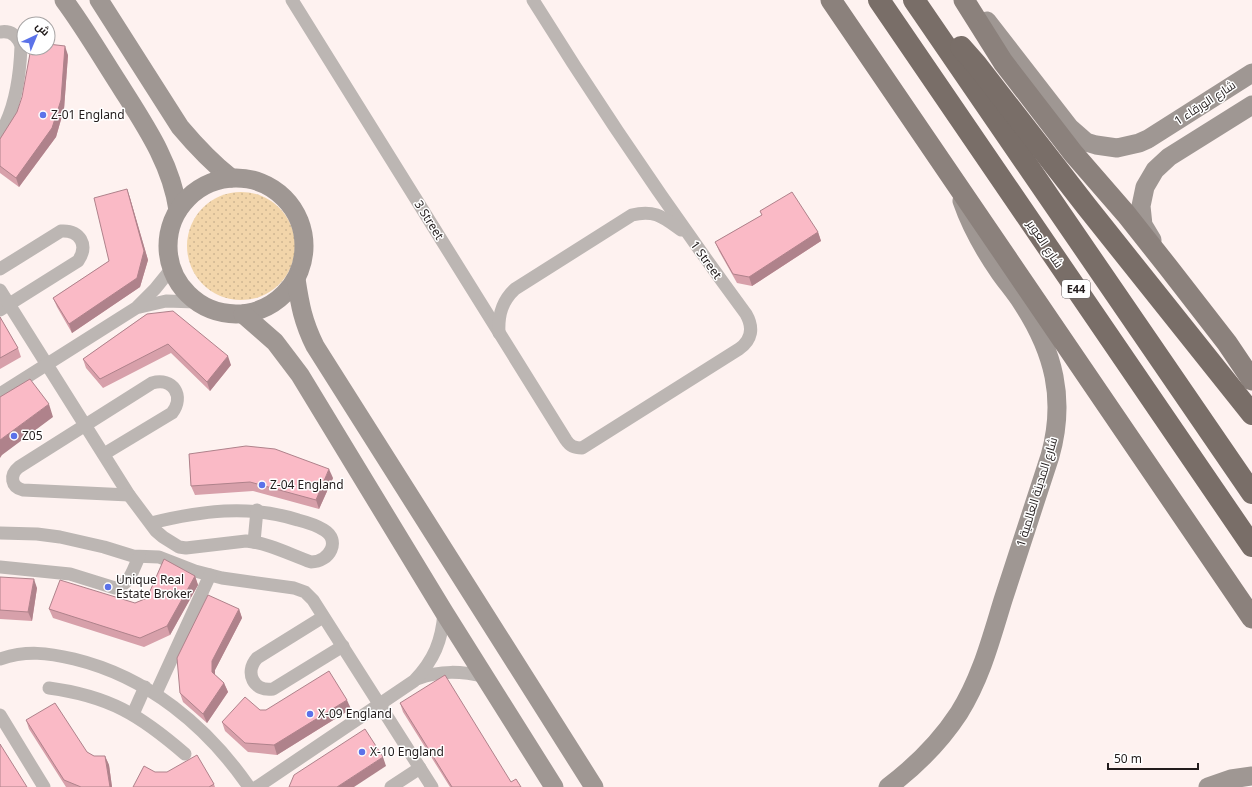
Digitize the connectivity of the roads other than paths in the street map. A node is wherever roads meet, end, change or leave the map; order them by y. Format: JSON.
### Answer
{"nodes":[{"id":1,"x":64,"y":0,"type":"edge"},
{"id":2,"x":99,"y":0,"type":"edge"},
{"id":3,"x":292,"y":0,"type":"edge"},
{"id":4,"x":533,"y":0,"type":"edge"},
{"id":5,"x":831,"y":0,"type":"edge"},
{"id":6,"x":878,"y":0,"type":"edge"},
{"id":7,"x":964,"y":0,"type":"edge"},
{"id":8,"x":970,"y":0,"type":"edge"},
{"id":9,"x":920,"y":8,"type":"edge"},
{"id":10,"x":0,"y":32,"type":"edge"},
{"id":11,"x":1252,"y":73,"type":"edge"},
{"id":12,"x":1252,"y":105,"type":"edge"},
{"id":13,"x":0,"y":134,"type":"edge"},
{"id":14,"x":231,"y":178,"type":"junction"},
{"id":15,"x":956,"y":182,"type":"junction"},
{"id":16,"x":178,"y":210,"type":"junction"},
{"id":17,"x":690,"y":237,"type":"junction"},
{"id":18,"x":1168,"y":267,"type":"junction"},
{"id":19,"x":172,"y":268,"type":"junction"},
{"id":20,"x":0,"y":269,"type":"edge"},
{"id":21,"x":296,"y":279,"type":"junction"},
{"id":22,"x":0,"y":290,"type":"edge"},
{"id":23,"x":197,"y":302,"type":"junction"},
{"id":24,"x":5,"y":308,"type":"edge"},
{"id":25,"x":136,"y":308,"type":"junction"},
{"id":26,"x":243,"y":314,"type":"junction"},
{"id":27,"x":499,"y":333,"type":"junction"},
{"id":28,"x":48,"y":365,"type":"junction"},
{"id":29,"x":1252,"y":380,"type":"edge"},
{"id":30,"x":0,"y":394,"type":"edge"},
{"id":31,"x":1252,"y":414,"type":"edge"},
{"id":32,"x":85,"y":425,"type":"junction"},
{"id":33,"x":566,"y":440,"type":"joint"},
{"id":34,"x":104,"y":454,"type":"junction"},
{"id":35,"x":1252,"y":493,"type":"edge"},
{"id":36,"x":129,"y":494,"type":"junction"},
{"id":37,"x":257,"y":510,"type":"junction"},
{"id":38,"x":150,"y":523,"type":"junction"},
{"id":39,"x":0,"y":533,"type":"edge"},
{"id":40,"x":254,"y":542,"type":"junction"},
{"id":41,"x":1252,"y":546,"type":"edge"},
{"id":42,"x":139,"y":557,"type":"junction"},
{"id":43,"x":0,"y":567,"type":"edge"},
{"id":44,"x":210,"y":575,"type":"junction"},
{"id":45,"x":444,"y":612,"type":"junction"},
{"id":46,"x":323,"y":617,"type":"junction"},
{"id":47,"x":1252,"y":618,"type":"edge"},
{"id":48,"x":343,"y":646,"type":"junction"},
{"id":49,"x":0,"y":659,"type":"edge"},
{"id":50,"x":486,"y":677,"type":"junction"},
{"id":51,"x":414,"y":681,"type":"junction"},
{"id":52,"x":49,"y":688,"type":"dead end"},
{"id":53,"x":150,"y":690,"type":"junction"},
{"id":54,"x":379,"y":704,"type":"junction"},
{"id":55,"x":133,"y":714,"type":"junction"},
{"id":56,"x":0,"y":715,"type":"edge"},
{"id":57,"x":185,"y":754,"type":"dead end"},
{"id":58,"x":420,"y":768,"type":"junction"},
{"id":59,"x":1252,"y":776,"type":"edge"},
{"id":60,"x":44,"y":787,"type":"edge"},
{"id":61,"x":249,"y":787,"type":"edge"},
{"id":62,"x":257,"y":787,"type":"edge"},
{"id":63,"x":391,"y":787,"type":"edge"},
{"id":64,"x":432,"y":787,"type":"edge"},
{"id":65,"x":554,"y":787,"type":"edge"},
{"id":66,"x":594,"y":787,"type":"edge"},
{"id":67,"x":888,"y":787,"type":"edge"},
{"id":68,"x":1208,"y":787,"type":"edge"}],
"edges":[{"from":1,"to":16,"type":"street"},
{"from":2,"to":14,"type":"street"},
{"from":3,"to":27,"type":"street","name":"3 Street"},
{"from":4,"to":17,"type":"street","name":"1 Street"},
{"from":5,"to":15,"type":"main road"},
{"from":6,"to":41,"type":"highway","name":"شارع العوير","number":"E44"},
{"from":7,"to":18,"type":"main road"},
{"from":8,"to":11,"type":"street","name":"شارع الورقاء 1"},
{"from":9,"to":31,"type":"highway"},
{"from":9,"to":35,"type":"highway","number":"E44"},
{"from":10,"to":13,"type":"street"},
{"from":12,"to":18,"type":"street"},
{"from":14,"to":16,"type":"street"},
{"from":14,"to":21,"type":"street"},
{"from":15,"to":47,"type":"main road"},
{"from":15,"to":67,"type":"street","name":"شارع المدينة العالمية 1"},
{"from":16,"to":19,"type":"street"},
{"from":17,"to":27,"type":"street"},
{"from":17,"to":33,"type":"street","name":"1 Street"},
{"from":18,"to":29,"type":"main road"},
{"from":19,"to":23,"type":"street"},
{"from":19,"to":25,"type":"street"},
{"from":20,"to":24,"type":"street"},
{"from":21,"to":26,"type":"street"},
{"from":21,"to":66,"type":"street"},
{"from":22,"to":24,"type":"street"},
{"from":23,"to":25,"type":"street"},
{"from":23,"to":26,"type":"street"},
{"from":24,"to":28,"type":"street"},
{"from":25,"to":28,"type":"street"},
{"from":26,"to":45,"type":"street"},
{"from":27,"to":33,"type":"street","name":"3 Street"},
{"from":28,"to":30,"type":"street"},
{"from":28,"to":32,"type":"street"},
{"from":32,"to":34,"type":"street"},
{"from":32,"to":34,"type":"street"},
{"from":32,"to":36,"type":"street"},
{"from":34,"to":36,"type":"street"},
{"from":36,"to":38,"type":"street"},
{"from":37,"to":38,"type":"street"},
{"from":37,"to":40,"type":"street"},
{"from":37,"to":40,"type":"street"},
{"from":38,"to":40,"type":"street"},
{"from":39,"to":42,"type":"street"},
{"from":42,"to":43,"type":"street"},
{"from":42,"to":44,"type":"street"},
{"from":44,"to":46,"type":"street"},
{"from":44,"to":53,"type":"street"},
{"from":45,"to":50,"type":"street"},
{"from":45,"to":51,"type":"street"},
{"from":46,"to":48,"type":"street"},
{"from":46,"to":48,"type":"street"},
{"from":48,"to":54,"type":"street"},
{"from":49,"to":53,"type":"street"},
{"from":50,"to":51,"type":"street"},
{"from":50,"to":65,"type":"street"},
{"from":51,"to":54,"type":"street"},
{"from":52,"to":55,"type":"street"},
{"from":53,"to":55,"type":"street"},
{"from":53,"to":61,"type":"street"},
{"from":54,"to":58,"type":"street"},
{"from":54,"to":62,"type":"street"},
{"from":55,"to":57,"type":"street"},
{"from":56,"to":60,"type":"street"},
{"from":58,"to":63,"type":"street"},
{"from":58,"to":64,"type":"street"},
{"from":59,"to":68,"type":"street"}]}
